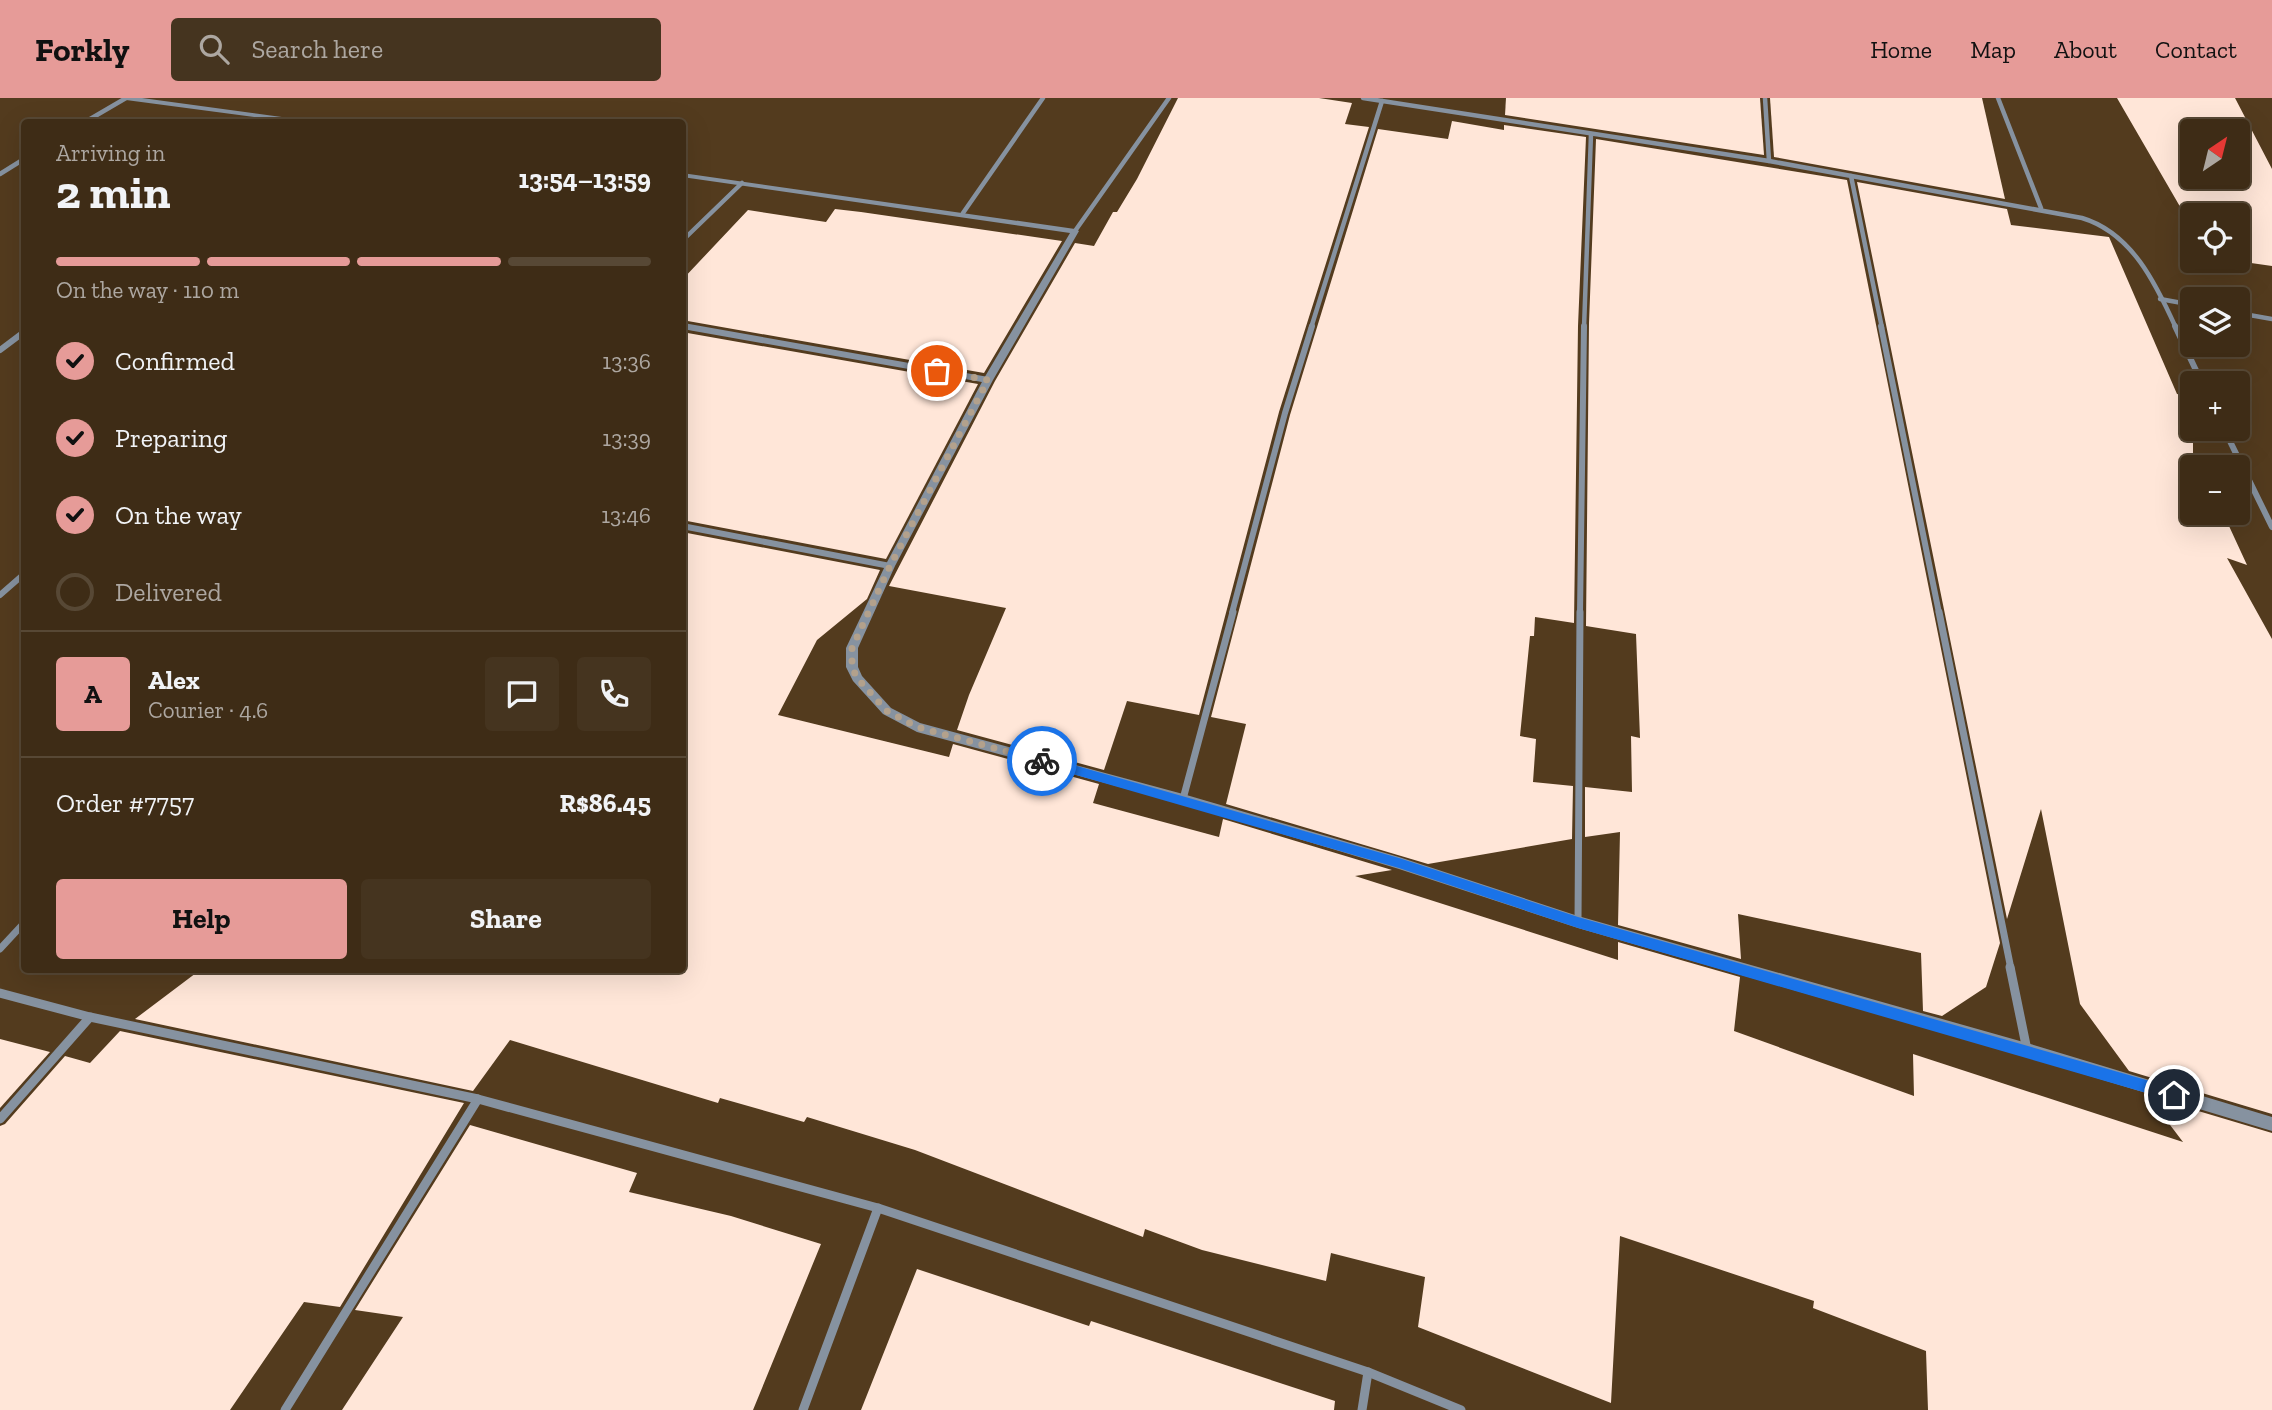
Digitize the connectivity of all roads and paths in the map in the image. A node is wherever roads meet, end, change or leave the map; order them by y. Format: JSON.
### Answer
{"nodes":[{"id":1,"x":126,"y":98,"type":"edge"},
{"id":2,"x":1043,"y":98,"type":"edge"},
{"id":3,"x":1169,"y":98,"type":"edge"},
{"id":4,"x":1363,"y":98,"type":"edge"},
{"id":5,"x":1765,"y":98,"type":"edge"},
{"id":6,"x":1998,"y":98,"type":"edge"},
{"id":7,"x":1382,"y":101,"type":"junction"},
{"id":8,"x":90,"y":119,"type":"edge"},
{"id":9,"x":282,"y":119,"type":"edge"},
{"id":10,"x":1591,"y":134,"type":"junction"},
{"id":11,"x":21,"y":161,"type":"edge"},
{"id":12,"x":1769,"y":161,"type":"junction"},
{"id":13,"x":0,"y":174,"type":"edge"},
{"id":14,"x":686,"y":175,"type":"edge"},
{"id":15,"x":1851,"y":176,"type":"junction"},
{"id":16,"x":742,"y":183,"type":"junction"},
{"id":17,"x":2041,"y":208,"type":"junction"},
{"id":18,"x":963,"y":213,"type":"junction"},
{"id":19,"x":1075,"y":231,"type":"junction"},
{"id":20,"x":686,"y":237,"type":"edge"},
{"id":21,"x":2160,"y":299,"type":"junction"},
{"id":22,"x":2180,"y":303,"type":"edge"},
{"id":23,"x":2250,"y":315,"type":"edge"},
{"id":24,"x":2272,"y":318,"type":"edge"},
{"id":25,"x":686,"y":327,"type":"edge"},
{"id":26,"x":21,"y":334,"type":"edge"},
{"id":27,"x":0,"y":350,"type":"edge"},
{"id":28,"x":2196,"y":371,"type":"edge"},
{"id":29,"x":988,"y":380,"type":"junction"},
{"id":30,"x":2230,"y":441,"type":"edge"},
{"id":31,"x":686,"y":527,"type":"edge"},
{"id":32,"x":2272,"y":527,"type":"edge"},
{"id":33,"x":890,"y":566,"type":"junction"},
{"id":34,"x":21,"y":577,"type":"edge"},
{"id":35,"x":0,"y":595,"type":"edge"},
{"id":36,"x":1183,"y":799,"type":"junction"},
{"id":37,"x":1578,"y":922,"type":"junction"},
{"id":38,"x":21,"y":926,"type":"edge"},
{"id":39,"x":0,"y":948,"type":"edge"},
{"id":40,"x":0,"y":993,"type":"edge"},
{"id":41,"x":90,"y":1017,"type":"junction"},
{"id":42,"x":2027,"y":1050,"type":"junction"},
{"id":43,"x":478,"y":1099,"type":"junction"},
{"id":44,"x":0,"y":1119,"type":"edge"},
{"id":45,"x":2272,"y":1124,"type":"edge"},
{"id":46,"x":878,"y":1208,"type":"junction"},
{"id":47,"x":1368,"y":1372,"type":"junction"},
{"id":48,"x":285,"y":1410,"type":"edge"},
{"id":49,"x":803,"y":1410,"type":"edge"},
{"id":50,"x":1363,"y":1410,"type":"edge"},
{"id":51,"x":1461,"y":1410,"type":"edge"}],
"edges":[{"from":1,"to":8,"type":"street"},
{"from":1,"to":9,"type":"street"},
{"from":2,"to":18,"type":"street"},
{"from":3,"to":19,"type":"street"},
{"from":4,"to":7,"type":"street"},
{"from":5,"to":12,"type":"street"},
{"from":6,"to":17,"type":"street"},
{"from":7,"to":10,"type":"street"},
{"from":7,"to":36,"type":"street"},
{"from":10,"to":12,"type":"street"},
{"from":10,"to":37,"type":"street"},
{"from":11,"to":13,"type":"street"},
{"from":12,"to":15,"type":"street"},
{"from":14,"to":16,"type":"street"},
{"from":15,"to":17,"type":"street"},
{"from":15,"to":42,"type":"street"},
{"from":16,"to":18,"type":"street"},
{"from":16,"to":20,"type":"street"},
{"from":17,"to":21,"type":"street"},
{"from":18,"to":19,"type":"street"},
{"from":19,"to":29,"type":"street"},
{"from":21,"to":22,"type":"street"},
{"from":21,"to":28,"type":"street"},
{"from":23,"to":24,"type":"street"},
{"from":25,"to":29,"type":"street"},
{"from":26,"to":27,"type":"street"},
{"from":29,"to":33,"type":"street"},
{"from":30,"to":32,"type":"street"},
{"from":31,"to":33,"type":"street"},
{"from":33,"to":36,"type":"street"},
{"from":34,"to":35,"type":"street"},
{"from":36,"to":37,"type":"street"},
{"from":37,"to":42,"type":"street"},
{"from":38,"to":39,"type":"street"},
{"from":40,"to":41,"type":"street"},
{"from":41,"to":43,"type":"street"},
{"from":41,"to":44,"type":"street"},
{"from":42,"to":45,"type":"street"},
{"from":43,"to":46,"type":"street"},
{"from":43,"to":48,"type":"street"},
{"from":46,"to":47,"type":"street"},
{"from":46,"to":49,"type":"street"},
{"from":47,"to":50,"type":"street"},
{"from":47,"to":51,"type":"street"}]}
